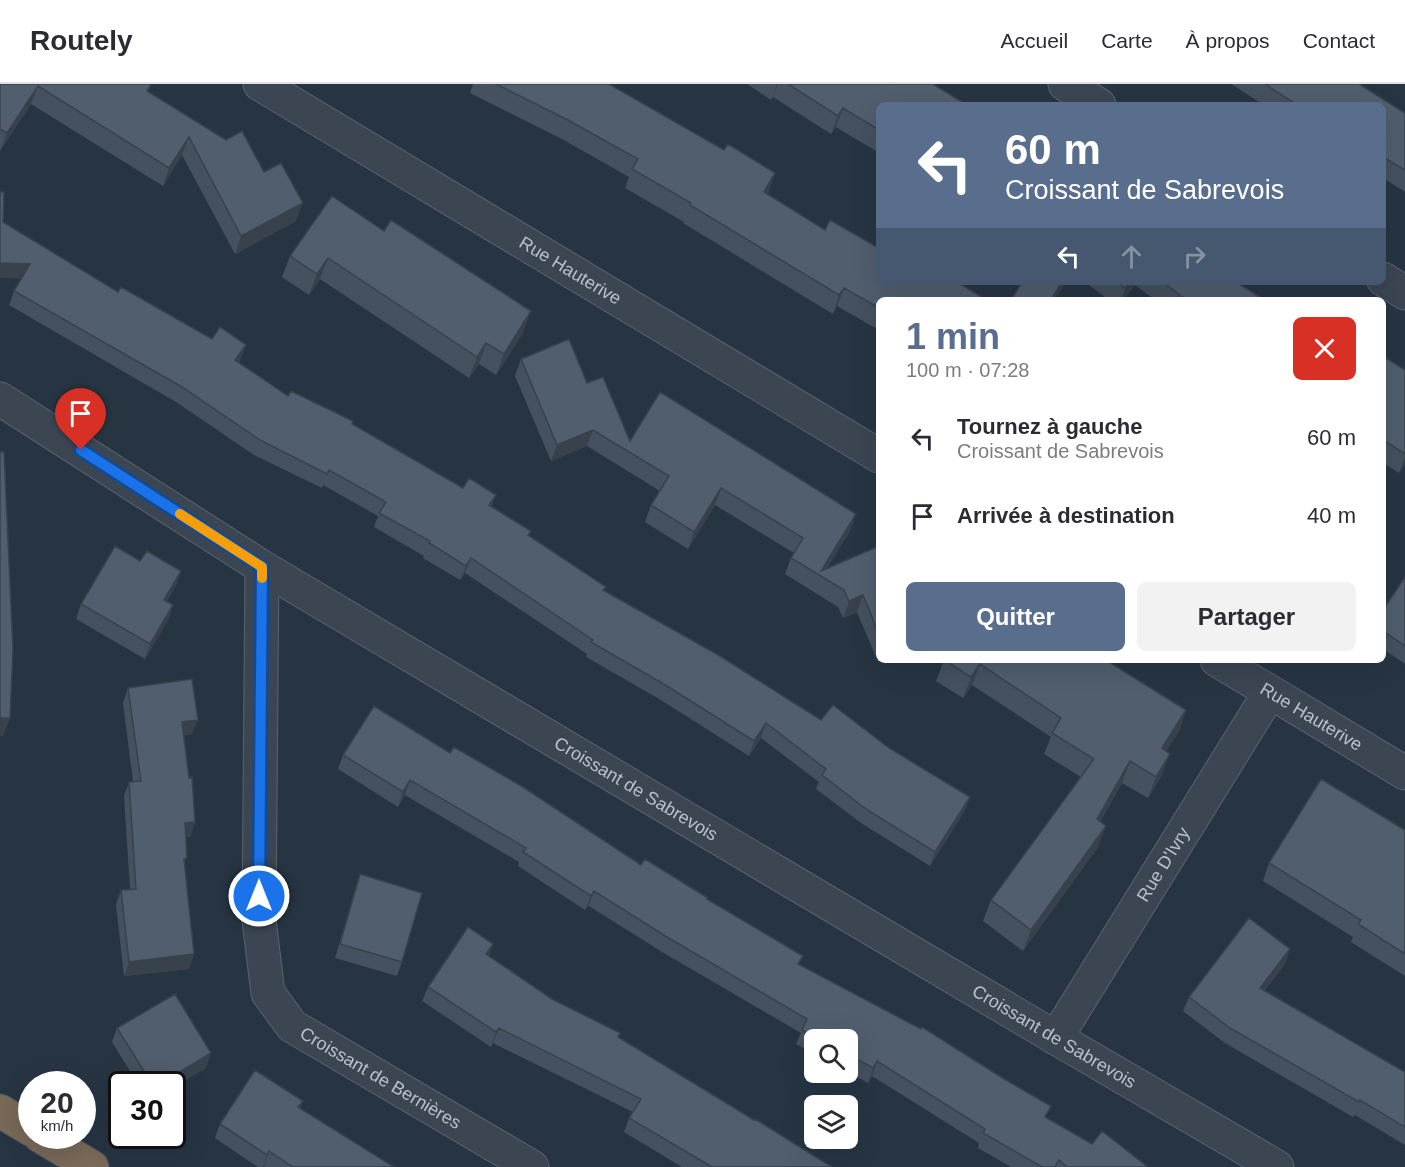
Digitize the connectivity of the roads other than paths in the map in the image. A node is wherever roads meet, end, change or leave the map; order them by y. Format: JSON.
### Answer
{"nodes":[{"id":1,"x":1065,"y":84,"type":"edge"},
{"id":2,"x":274,"y":88,"type":"edge"},
{"id":3,"x":1094,"y":102,"type":"edge"},
{"id":4,"x":1386,"y":281,"type":"edge"},
{"id":5,"x":1405,"y":293,"type":"edge"},
{"id":6,"x":0,"y":399,"type":"edge"},
{"id":7,"x":876,"y":454,"type":"edge"},
{"id":8,"x":262,"y":567,"type":"junction"},
{"id":9,"x":1222,"y":663,"type":"edge"},
{"id":10,"x":1270,"y":692,"type":"junction"},
{"id":11,"x":1405,"y":773,"type":"edge"},
{"id":12,"x":1056,"y":1038,"type":"junction"},
{"id":13,"x":0,"y":1111,"type":"edge"},
{"id":14,"x":18,"y":1122,"type":"edge"},
{"id":15,"x":62,"y":1149,"type":"edge"},
{"id":16,"x":92,"y":1167,"type":"edge"},
{"id":17,"x":532,"y":1167,"type":"edge"},
{"id":18,"x":1277,"y":1167,"type":"edge"}],
"edges":[{"from":1,"to":3,"type":"street"},
{"from":2,"to":7,"type":"street","name":"Rue Hauterive"},
{"from":4,"to":5,"type":"street"},
{"from":6,"to":8,"type":"street","name":"Croissant de Sabrevois"},
{"from":8,"to":12,"type":"street","name":"Croissant de Sabrevois"},
{"from":8,"to":17,"type":"street","name":"Croissant de Bernières"},
{"from":9,"to":10,"type":"street","name":"Rue Hauterive"},
{"from":10,"to":11,"type":"street","name":"Rue Hauterive"},
{"from":10,"to":12,"type":"street","name":"Rue D'Ivry"},
{"from":12,"to":18,"type":"street","name":"Croissant de Sabrevois"},
{"from":13,"to":14,"type":"highway"},
{"from":15,"to":16,"type":"highway"}]}
